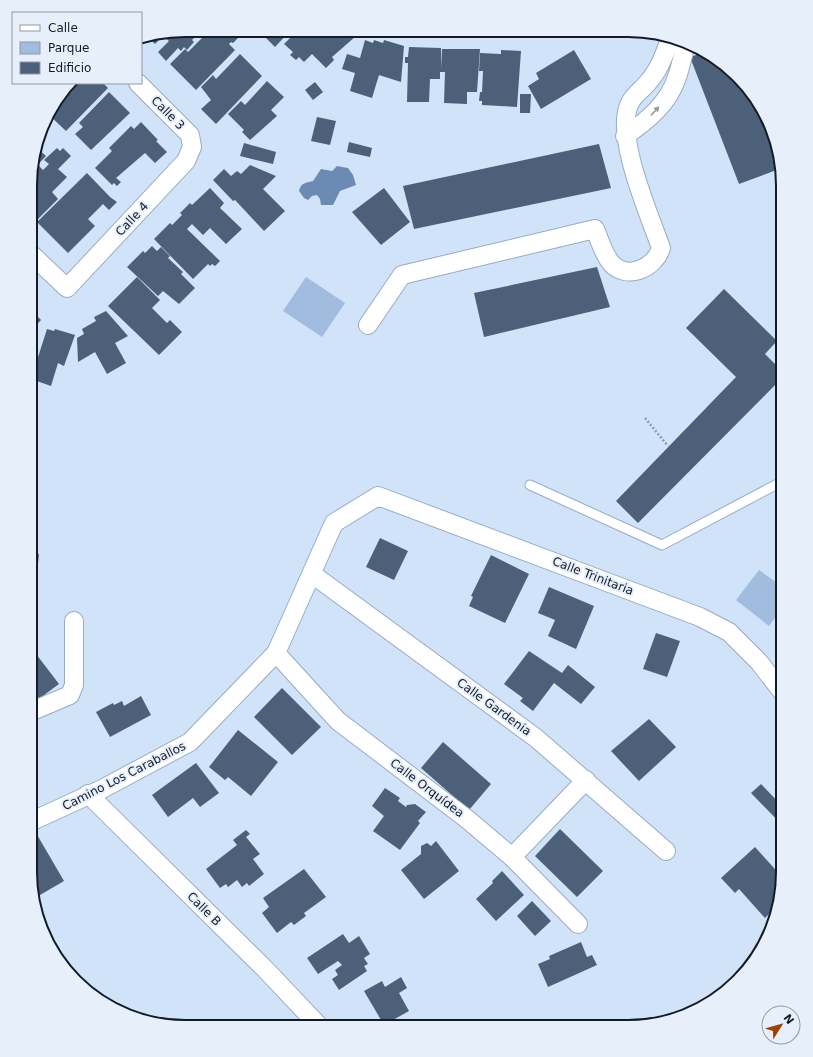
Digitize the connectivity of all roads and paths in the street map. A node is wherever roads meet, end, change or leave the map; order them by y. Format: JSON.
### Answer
{"nodes":[{"id":1,"x":669,"y":43,"type":"edge"},
{"id":2,"x":685,"y":48,"type":"edge"},
{"id":3,"x":139,"y":84,"type":"edge"},
{"id":4,"x":625,"y":136,"type":"junction"},
{"id":5,"x":192,"y":147,"type":"joint"},
{"id":6,"x":37,"y":260,"type":"edge"},
{"id":7,"x":368,"y":325,"type":"dead end"},
{"id":8,"x":645,"y":418,"type":"dead end"},
{"id":9,"x":668,"y":446,"type":"dead end"},
{"id":10,"x":530,"y":485,"type":"dead end"},
{"id":11,"x":776,"y":485,"type":"edge"},
{"id":12,"x":378,"y":496,"type":"joint"},
{"id":13,"x":312,"y":574,"type":"junction"},
{"id":14,"x":74,"y":621,"type":"dead end"},
{"id":15,"x":276,"y":653,"type":"junction"},
{"id":16,"x":776,"y":684,"type":"edge"},
{"id":17,"x":37,"y":709,"type":"edge"},
{"id":18,"x":586,"y":780,"type":"junction"},
{"id":19,"x":88,"y":794,"type":"junction"},
{"id":20,"x":37,"y":819,"type":"edge"},
{"id":21,"x":666,"y":851,"type":"dead end"},
{"id":22,"x":512,"y":857,"type":"junction"},
{"id":23,"x":578,"y":924,"type":"dead end"},
{"id":24,"x":313,"y":1020,"type":"edge"}],
"edges":[{"from":1,"to":4,"type":"street"},
{"from":4,"to":2,"type":"street","one_way":true},
{"from":3,"to":5,"type":"street","name":"Calle 3"},
{"from":4,"to":7,"type":"street"},
{"from":5,"to":6,"type":"street","name":"Calle 4"},
{"from":8,"to":9,"type":"path"},
{"from":10,"to":11,"type":"lane"},
{"from":12,"to":13,"type":"street","name":"Camino Los Caraballos"},
{"from":12,"to":16,"type":"street","name":"Calle Trinitaria"},
{"from":13,"to":15,"type":"street","name":"Camino Los Caraballos"},
{"from":13,"to":18,"type":"street","name":"Calle Gardenia"},
{"from":14,"to":17,"type":"street"},
{"from":15,"to":19,"type":"street","name":"Camino Los Caraballos"},
{"from":15,"to":22,"type":"street","name":"Calle Orquídea"},
{"from":18,"to":21,"type":"street","name":"Calle Gardenia"},
{"from":18,"to":22,"type":"street"},
{"from":19,"to":20,"type":"street","name":"Camino Los Caraballos"},
{"from":19,"to":24,"type":"street","name":"Calle B"},
{"from":22,"to":23,"type":"street","name":"Calle Orquídea"}]}
